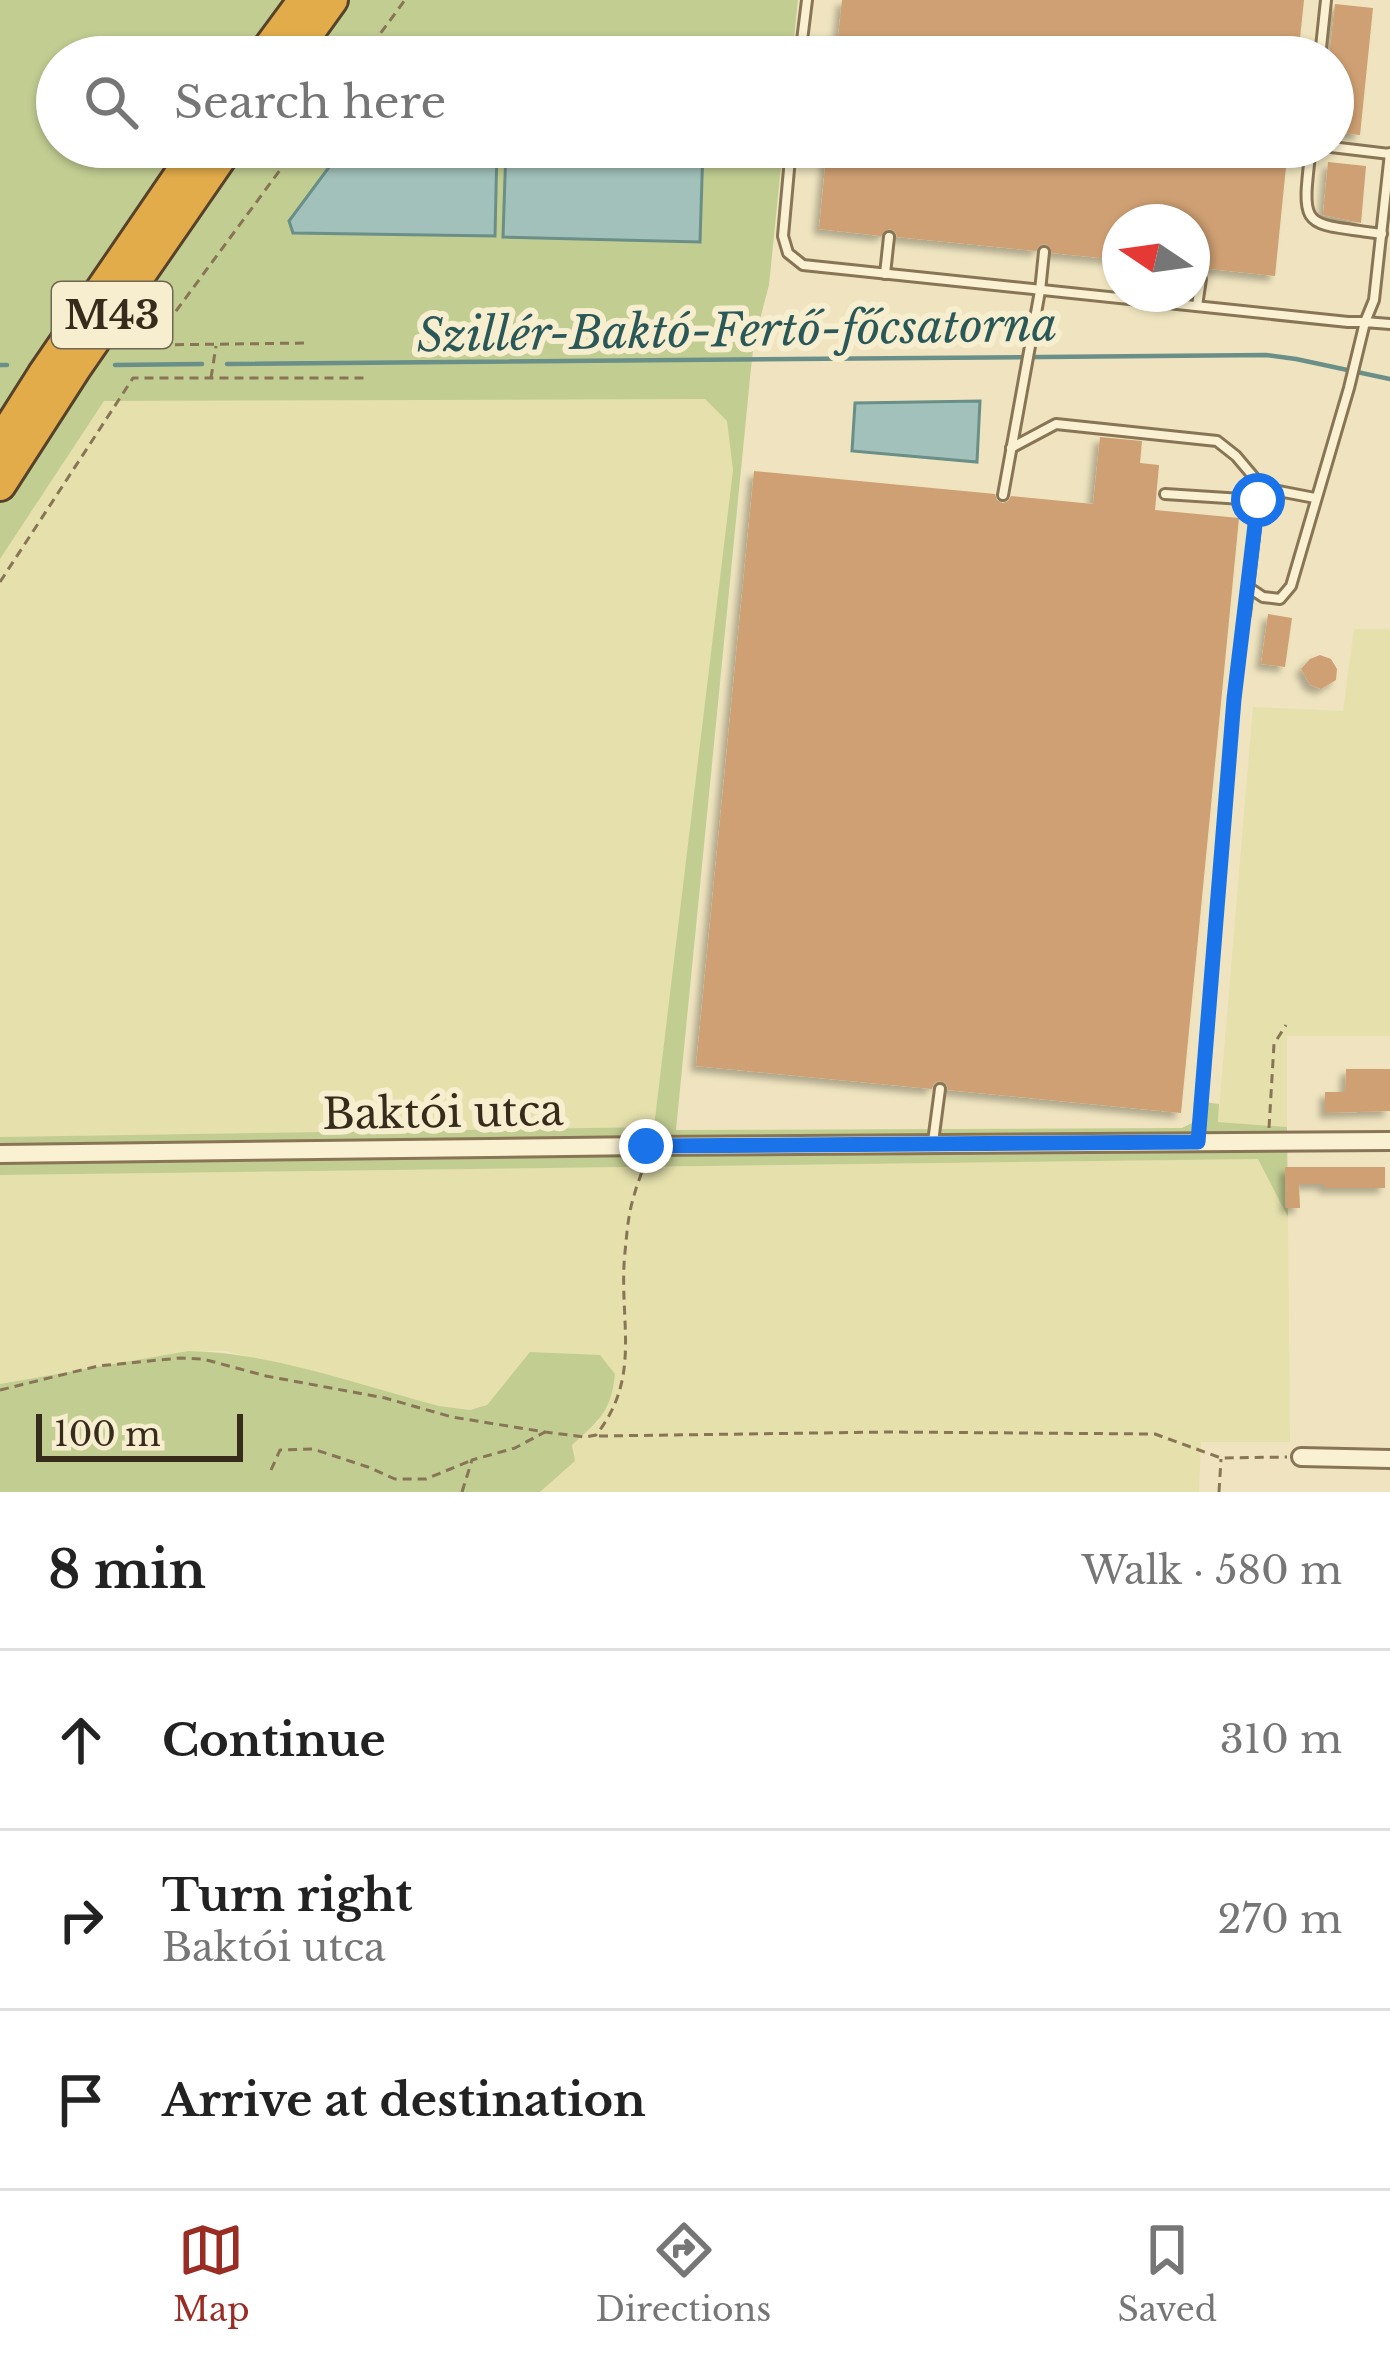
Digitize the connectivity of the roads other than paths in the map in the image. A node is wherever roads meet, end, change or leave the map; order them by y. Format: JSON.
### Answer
{"nodes":[{"id":1,"x":304,"y":0,"type":"edge"},
{"id":2,"x":332,"y":0,"type":"edge"},
{"id":3,"x":806,"y":0,"type":"edge"},
{"id":4,"x":1326,"y":0,"type":"edge"},
{"id":5,"x":277,"y":36,"type":"edge"},
{"id":6,"x":306,"y":36,"type":"edge"},
{"id":7,"x":802,"y":36,"type":"edge"},
{"id":8,"x":1322,"y":36,"type":"edge"},
{"id":9,"x":1354,"y":149,"type":"edge"},
{"id":10,"x":1390,"y":153,"type":"edge"},
{"id":11,"x":186,"y":168,"type":"edge"},
{"id":12,"x":213,"y":168,"type":"edge"},
{"id":13,"x":789,"y":168,"type":"edge"},
{"id":14,"x":1309,"y":168,"type":"edge"},
{"id":15,"x":1382,"y":234,"type":"junction"},
{"id":16,"x":889,"y":237,"type":"dead end"},
{"id":17,"x":1044,"y":252,"type":"dead end"},
{"id":18,"x":885,"y":274,"type":"junction"},
{"id":19,"x":1040,"y":291,"type":"junction"},
{"id":20,"x":1102,"y":297,"type":"edge"},
{"id":21,"x":1210,"y":308,"type":"edge"},
{"id":22,"x":1364,"y":322,"type":"junction"},
{"id":23,"x":1390,"y":324,"type":"edge"},
{"id":24,"x":0,"y":443,"type":"edge"},
{"id":25,"x":1011,"y":448,"type":"junction"},
{"id":26,"x":0,"y":485,"type":"edge"},
{"id":27,"x":1263,"y":488,"type":"junction"},
{"id":28,"x":1166,"y":494,"type":"dead end"},
{"id":29,"x":1003,"y":495,"type":"dead end"},
{"id":30,"x":1315,"y":498,"type":"junction"},
{"id":31,"x":1258,"y":500,"type":"junction"},
{"id":32,"x":1247,"y":587,"type":"junction"},
{"id":33,"x":1245,"y":614,"type":"road end"},
{"id":34,"x":940,"y":1089,"type":"dead end"},
{"id":35,"x":1390,"y":1141,"type":"edge"},
{"id":36,"x":933,"y":1144,"type":"junction"},
{"id":37,"x":0,"y":1154,"type":"edge"},
{"id":38,"x":1300,"y":1457,"type":"road end"},
{"id":39,"x":1390,"y":1459,"type":"edge"}],
"edges":[{"from":1,"to":5,"type":"highway"},
{"from":2,"to":6,"type":"highway"},
{"from":3,"to":7,"type":"lane"},
{"from":4,"to":8,"type":"lane"},
{"from":9,"to":10,"type":"lane"},
{"from":10,"to":15,"type":"lane"},
{"from":11,"to":24,"type":"highway","number":"M43"},
{"from":12,"to":26,"type":"highway","number":"M43"},
{"from":13,"to":18,"type":"lane"},
{"from":14,"to":15,"type":"lane"},
{"from":15,"to":22,"type":"lane"},
{"from":16,"to":18,"type":"lane"},
{"from":17,"to":19,"type":"lane"},
{"from":18,"to":19,"type":"lane"},
{"from":19,"to":20,"type":"lane"},
{"from":19,"to":25,"type":"lane"},
{"from":21,"to":22,"type":"lane"},
{"from":22,"to":23,"type":"lane"},
{"from":22,"to":30,"type":"lane"},
{"from":25,"to":27,"type":"lane"},
{"from":25,"to":29,"type":"lane"},
{"from":27,"to":30,"type":"lane"},
{"from":27,"to":31,"type":"lane"},
{"from":28,"to":31,"type":"lane"},
{"from":30,"to":32,"type":"lane"},
{"from":31,"to":32,"type":"lane"},
{"from":32,"to":33,"type":"lane"},
{"from":34,"to":36,"type":"lane"},
{"from":35,"to":36,"type":"street","name":"Baktói utca"},
{"from":36,"to":37,"type":"street","name":"Baktói utca"},
{"from":38,"to":39,"type":"street"}]}
